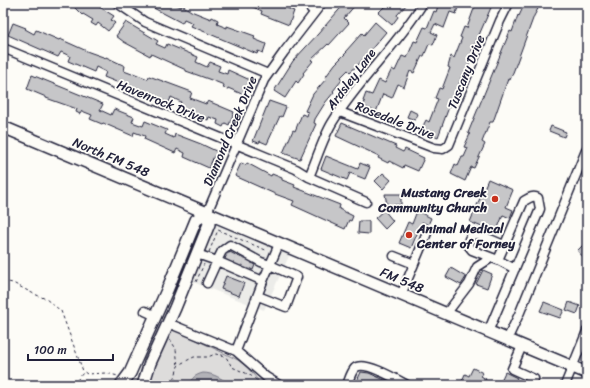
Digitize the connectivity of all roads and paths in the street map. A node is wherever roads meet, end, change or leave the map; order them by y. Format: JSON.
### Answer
{"nodes":[{"id":1,"x":117,"y":3,"type":"edge"},
{"id":2,"x":306,"y":3,"type":"edge"},
{"id":3,"x":322,"y":3,"type":"edge"},
{"id":4,"x":423,"y":3,"type":"edge"},
{"id":5,"x":509,"y":3,"type":"edge"},
{"id":6,"x":314,"y":12,"type":"junction"},
{"id":7,"x":3,"y":48,"type":"edge"},
{"id":8,"x":268,"y":74,"type":"junction"},
{"id":9,"x":340,"y":112,"type":"junction"},
{"id":10,"x":3,"y":127,"type":"edge"},
{"id":11,"x":236,"y":145,"type":"junction"},
{"id":12,"x":587,"y":148,"type":"edge"},
{"id":13,"x":443,"y":149,"type":"joint"},
{"id":14,"x":309,"y":177,"type":"junction"},
{"id":15,"x":366,"y":202,"type":"dead end"},
{"id":16,"x":207,"y":213,"type":"junction"},
{"id":17,"x":427,"y":233,"type":"dead end"},
{"id":18,"x":279,"y":244,"type":"junction"},
{"id":19,"x":504,"y":245,"type":"junction"},
{"id":20,"x":197,"y":254,"type":"junction"},
{"id":21,"x":394,"y":256,"type":"dead end"},
{"id":22,"x":494,"y":259,"type":"junction"},
{"id":23,"x":217,"y":261,"type":"junction"},
{"id":24,"x":414,"y":264,"type":"junction"},
{"id":25,"x":270,"y":265,"type":"junction"},
{"id":26,"x":515,"y":269,"type":"junction"},
{"id":27,"x":3,"y":281,"type":"edge"},
{"id":28,"x":263,"y":281,"type":"junction"},
{"id":29,"x":207,"y":283,"type":"dead end"},
{"id":30,"x":401,"y":295,"type":"junction"},
{"id":31,"x":258,"y":296,"type":"junction"},
{"id":32,"x":145,"y":311,"type":"dead end"},
{"id":33,"x":446,"y":314,"type":"junction"},
{"id":34,"x":156,"y":316,"type":"junction"},
{"id":35,"x":171,"y":324,"type":"junction"},
{"id":36,"x":587,"y":331,"type":"edge"},
{"id":37,"x":488,"y":332,"type":"junction"},
{"id":38,"x":507,"y":340,"type":"junction"},
{"id":39,"x":522,"y":346,"type":"junction"},
{"id":40,"x":236,"y":352,"type":"junction"},
{"id":41,"x":178,"y":366,"type":"junction"},
{"id":42,"x":573,"y":367,"type":"junction"},
{"id":43,"x":84,"y":372,"type":"junction"},
{"id":44,"x":587,"y":373,"type":"edge"},
{"id":45,"x":121,"y":380,"type":"edge"},
{"id":46,"x":73,"y":385,"type":"edge"},
{"id":47,"x":142,"y":385,"type":"edge"},
{"id":48,"x":172,"y":385,"type":"edge"},
{"id":49,"x":263,"y":385,"type":"edge"},
{"id":50,"x":279,"y":385,"type":"edge"},
{"id":51,"x":347,"y":385,"type":"edge"},
{"id":52,"x":407,"y":385,"type":"edge"},
{"id":53,"x":532,"y":385,"type":"edge"},
{"id":54,"x":565,"y":385,"type":"edge"}],
"edges":[{"from":1,"to":8,"type":"street"},
{"from":2,"to":6,"type":"street"},
{"from":3,"to":6,"type":"street","name":"Diamond Creek Drive"},
{"from":4,"to":9,"type":"street","name":"Ardsley Lane"},
{"from":5,"to":13,"type":"street","name":"Tuscany Drive"},
{"from":6,"to":8,"type":"street","name":"Diamond Creek Drive"},
{"from":7,"to":11,"type":"street","name":"Havenrock Drive"},
{"from":8,"to":11,"type":"street","name":"Diamond Creek Drive"},
{"from":9,"to":13,"type":"street","name":"Rosedale Drive"},
{"from":9,"to":14,"type":"street","name":"Ardsley Lane"},
{"from":10,"to":16,"type":"main road","name":"North FM 548","number":"FM 548"},
{"from":11,"to":14,"type":"street","name":"Havenrock Drive"},
{"from":11,"to":16,"type":"street","name":"Diamond Creek Drive"},
{"from":12,"to":38,"type":"street"},
{"from":14,"to":15,"type":"street","name":"Havenrock Drive"},
{"from":16,"to":18,"type":"main road","name":"FM 548","number":"FM 548"},
{"from":16,"to":20,"type":"main road"},
{"from":16,"to":34,"type":"main road"},
{"from":17,"to":24,"type":"street"},
{"from":18,"to":25,"type":"street"},
{"from":18,"to":30,"type":"main road","name":"FM 548","number":"FM 548"},
{"from":19,"to":22,"type":"street"},
{"from":19,"to":22,"type":"street"},
{"from":19,"to":26,"type":"street"},
{"from":20,"to":23,"type":"street"},
{"from":20,"to":35,"type":"main road"},
{"from":21,"to":24,"type":"street"},
{"from":22,"to":26,"type":"street"},
{"from":22,"to":33,"type":"street"},
{"from":23,"to":25,"type":"street"},
{"from":23,"to":28,"type":"street"},
{"from":23,"to":29,"type":"street"},
{"from":24,"to":30,"type":"street"},
{"from":25,"to":28,"type":"street"},
{"from":25,"to":31,"type":"street"},
{"from":26,"to":37,"type":"street"},
{"from":27,"to":43,"type":"path"},
{"from":28,"to":31,"type":"street"},
{"from":30,"to":33,"type":"main road","name":"FM 548","number":"FM 548"},
{"from":31,"to":40,"type":"street"},
{"from":32,"to":34,"type":"street"},
{"from":33,"to":37,"type":"main road","name":"FM 548","number":"FM 548"},
{"from":34,"to":35,"type":"main road"},
{"from":34,"to":45,"type":"main road"},
{"from":35,"to":40,"type":"street"},
{"from":35,"to":41,"type":"path"},
{"from":35,"to":47,"type":"main road"},
{"from":36,"to":42,"type":"street"},
{"from":37,"to":38,"type":"main road","name":"FM 548","number":"FM 548"},
{"from":38,"to":39,"type":"main road","name":"FM 548","number":"FM 548"},
{"from":39,"to":42,"type":"main road","name":"FM 548","number":"FM 548"},
{"from":39,"to":53,"type":"street"},
{"from":40,"to":50,"type":"street"},
{"from":41,"to":48,"type":"path"},
{"from":41,"to":49,"type":"path"},
{"from":42,"to":44,"type":"main road","name":"FM 548","number":"FM 548"},
{"from":42,"to":54,"type":"street"},
{"from":43,"to":45,"type":"path"},
{"from":43,"to":46,"type":"path"},
{"from":51,"to":52,"type":"street"}]}
